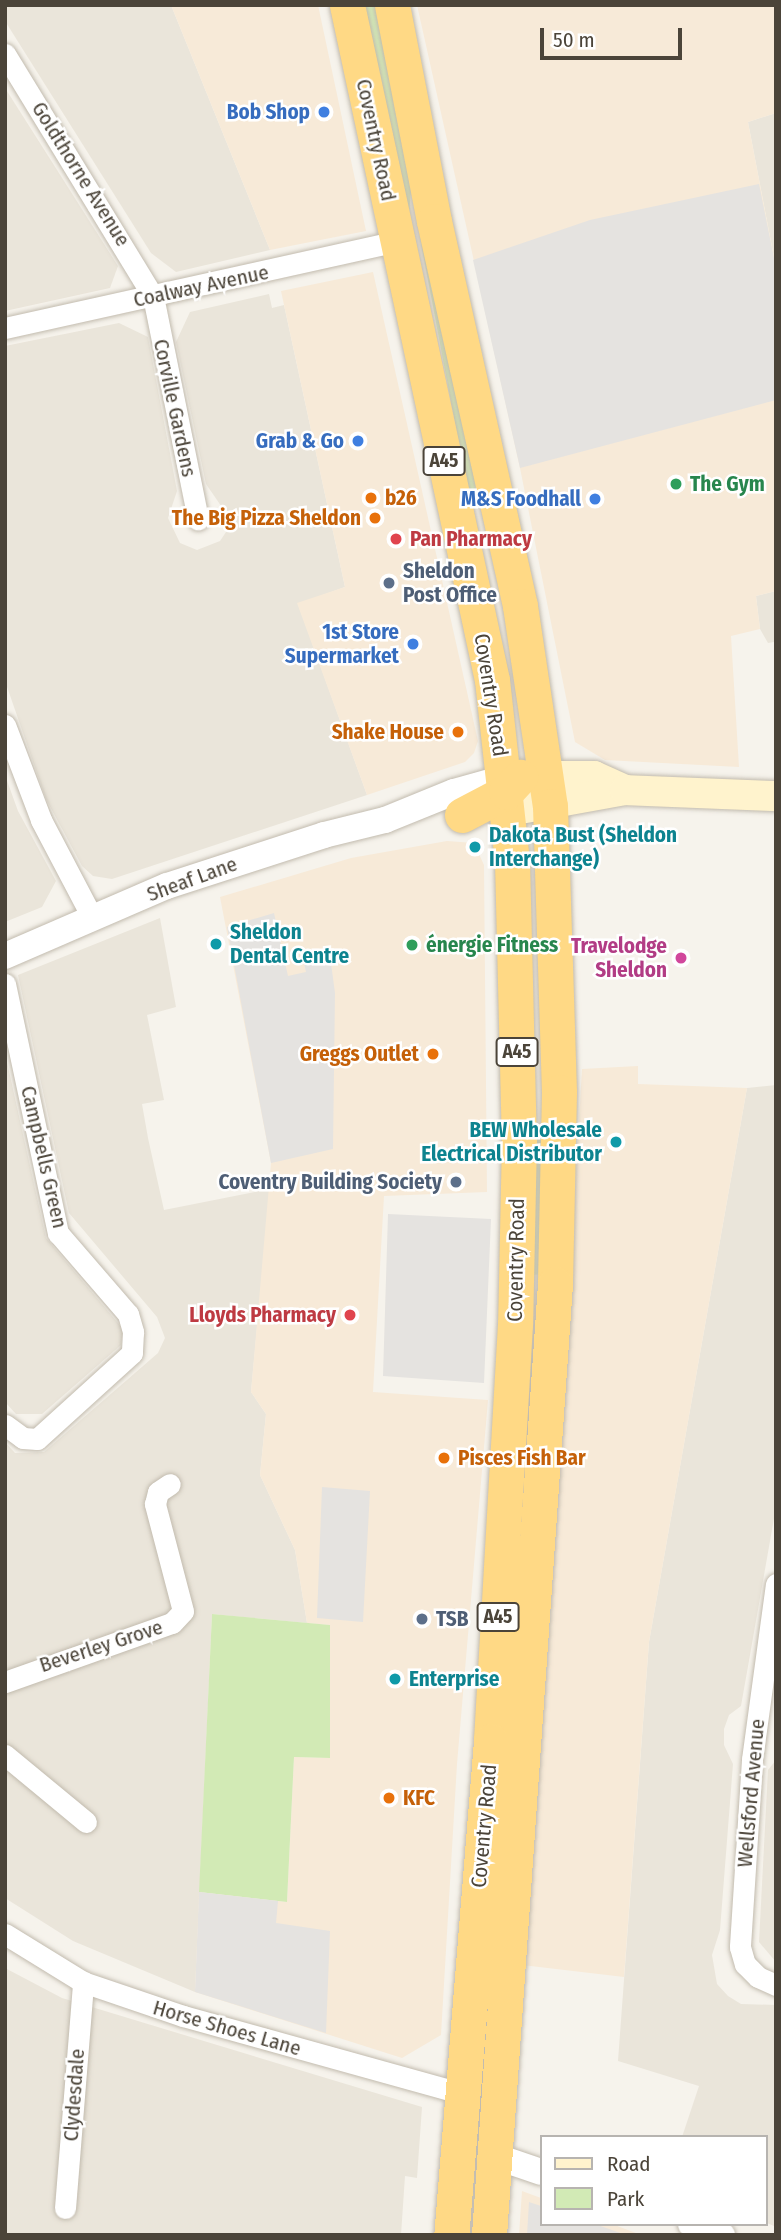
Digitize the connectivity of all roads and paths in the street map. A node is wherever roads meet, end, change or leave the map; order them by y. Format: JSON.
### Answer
{"nodes":[{"id":1,"x":347,"y":5,"type":"edge"},
{"id":2,"x":392,"y":5,"type":"edge"},
{"id":3,"x":5,"y":54,"type":"edge"},
{"id":4,"x":415,"y":230,"type":"junction"},
{"id":5,"x":153,"y":296,"type":"junction"},
{"id":6,"x":5,"y":328,"type":"edge"},
{"id":7,"x":198,"y":520,"type":"dead end"},
{"id":8,"x":5,"y":725,"type":"edge"},
{"id":9,"x":531,"y":791,"type":"junction"},
{"id":10,"x":776,"y":796,"type":"edge"},
{"id":11,"x":458,"y":804,"type":"joint"},
{"id":12,"x":92,"y":917,"type":"junction"},
{"id":13,"x":5,"y":956,"type":"edge"},
{"id":14,"x":5,"y":984,"type":"edge"},
{"id":15,"x":5,"y":1425,"type":"edge"},
{"id":16,"x":170,"y":1484,"type":"dead end"},
{"id":17,"x":776,"y":1584,"type":"edge"},
{"id":18,"x":5,"y":1682,"type":"edge"},
{"id":19,"x":5,"y":1755,"type":"edge"},
{"id":20,"x":86,"y":1822,"type":"dead end"},
{"id":21,"x":5,"y":1934,"type":"edge"},
{"id":22,"x":83,"y":1982,"type":"junction"},
{"id":23,"x":776,"y":1985,"type":"edge"},
{"id":24,"x":461,"y":2094,"type":"junction"},
{"id":25,"x":497,"y":2157,"type":"junction"},
{"id":26,"x":540,"y":2172,"type":"edge"},
{"id":27,"x":65,"y":2208,"type":"dead end"},
{"id":28,"x":697,"y":2226,"type":"edge"},
{"id":29,"x":451,"y":2235,"type":"edge"},
{"id":30,"x":468,"y":2235,"type":"edge"},
{"id":31,"x":489,"y":2235,"type":"edge"},
{"id":32,"x":722,"y":2235,"type":"edge"}],
"edges":[{"from":1,"to":4,"type":"highway","name":"Coventry Road","number":"A45"},
{"from":2,"to":4,"type":"highway","name":"Coventry Road"},
{"from":3,"to":5,"type":"street","name":"Goldthorne Avenue"},
{"from":4,"to":5,"type":"street","name":"Coalway Avenue"},
{"from":4,"to":9,"type":"highway","name":"Coventry Road","number":"A45"},
{"from":4,"to":9,"type":"highway","name":"Coventry Road","number":"A45"},
{"from":5,"to":6,"type":"street","name":"Coalway Avenue"},
{"from":5,"to":7,"type":"street","name":"Corville Gardens"},
{"from":8,"to":12,"type":"street"},
{"from":9,"to":10,"type":"main road"},
{"from":9,"to":11,"type":"highway"},
{"from":9,"to":24,"type":"highway","name":"Coventry Road","number":"A45"},
{"from":9,"to":25,"type":"highway","name":"Coventry Road","number":"A45"},
{"from":11,"to":12,"type":"street","name":"Sheaf Lane"},
{"from":12,"to":13,"type":"street","name":"Sheaf Lane"},
{"from":14,"to":15,"type":"street","name":"Campbells Green"},
{"from":16,"to":18,"type":"street","name":"Beverley Grove"},
{"from":17,"to":23,"type":"street","name":"Wellsford Avenue"},
{"from":19,"to":20,"type":"street"},
{"from":21,"to":22,"type":"street","name":"Horse Shoes Lane"},
{"from":22,"to":24,"type":"street","name":"Horse Shoes Lane"},
{"from":22,"to":27,"type":"street","name":"Clydesdale"},
{"from":24,"to":29,"type":"highway","name":"Coventry Road","number":"A45"},
{"from":25,"to":26,"type":"street"},
{"from":25,"to":30,"type":"highway"},
{"from":25,"to":31,"type":"highway","name":"Coventry Road","number":"A45"},
{"from":28,"to":32,"type":"street"}]}
